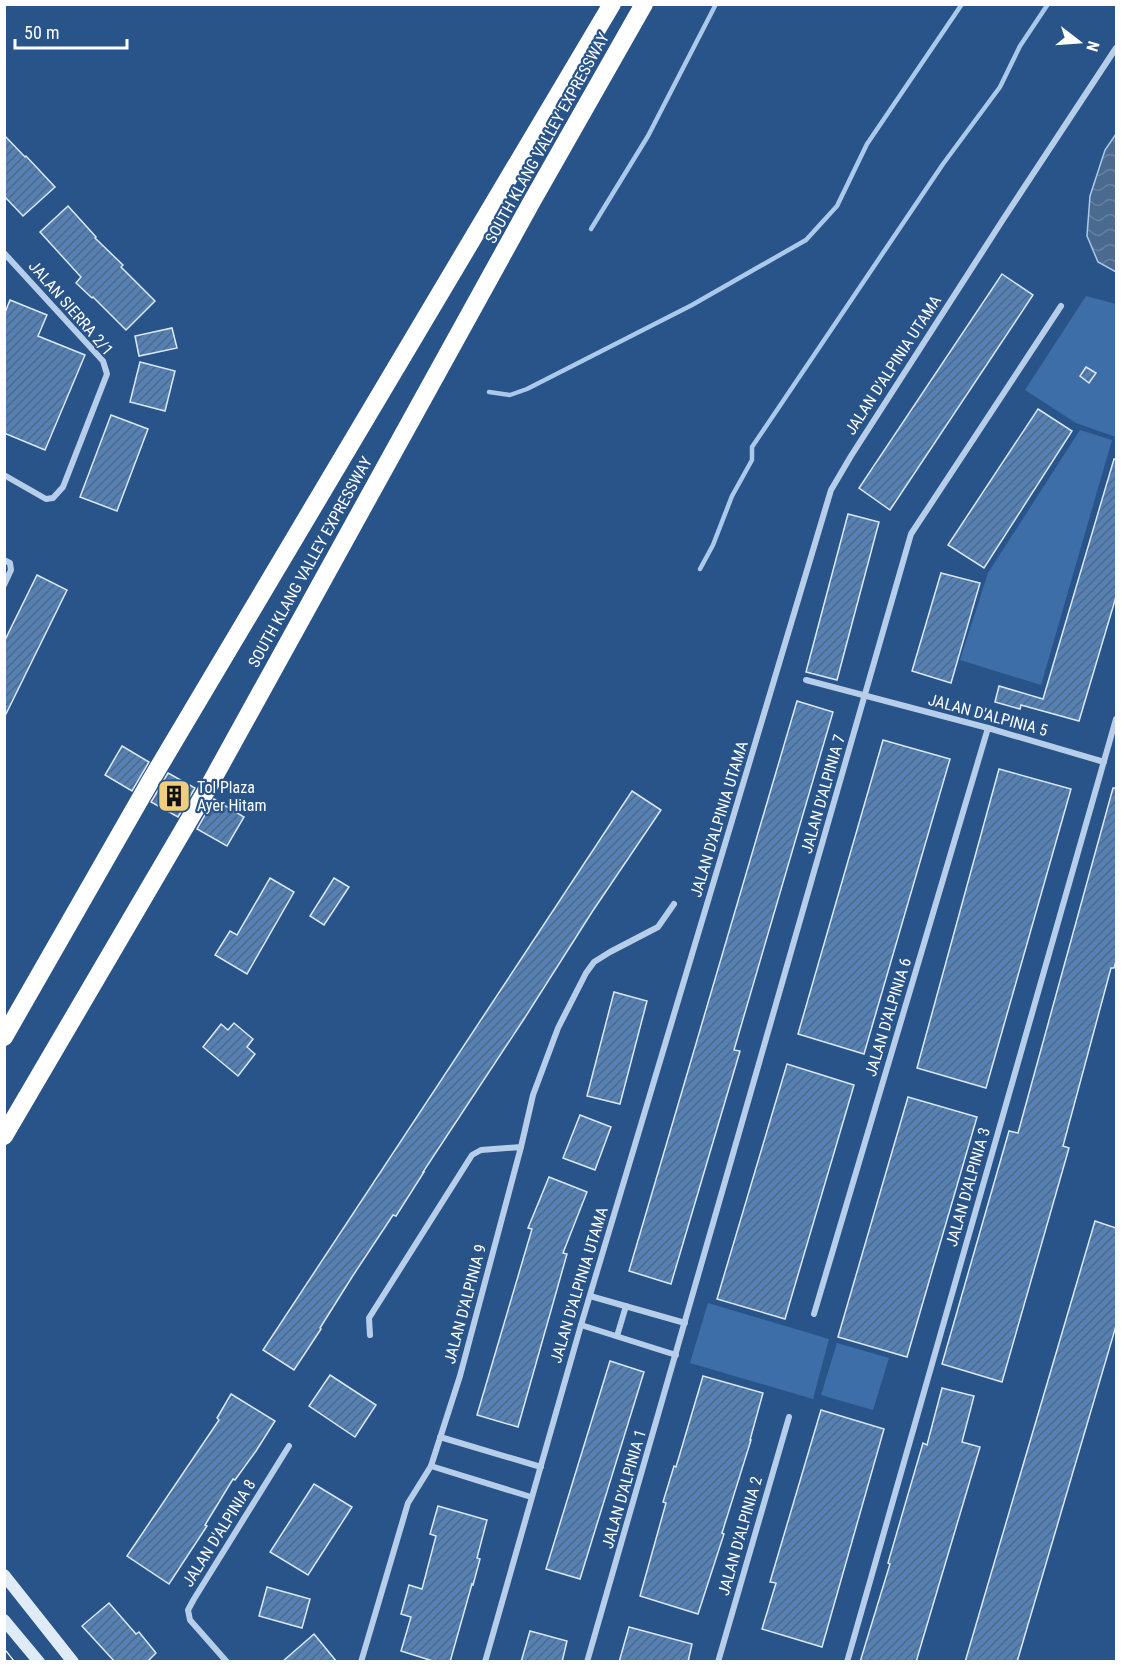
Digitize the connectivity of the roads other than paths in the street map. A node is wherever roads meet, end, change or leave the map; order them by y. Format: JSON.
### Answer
{"nodes":[{"id":1,"x":612,"y":4,"type":"edge"},
{"id":2,"x":645,"y":4,"type":"edge"},
{"id":3,"x":1116,"y":48,"type":"edge"},
{"id":4,"x":6,"y":255,"type":"edge"},
{"id":5,"x":4,"y":265,"type":"edge"},
{"id":6,"x":1061,"y":306,"type":"dead end"},
{"id":7,"x":4,"y":475,"type":"edge"},
{"id":8,"x":4,"y":560,"type":"edge"},
{"id":9,"x":4,"y":585,"type":"edge"},
{"id":10,"x":806,"y":680,"type":"dead end"},
{"id":11,"x":865,"y":696,"type":"junction"},
{"id":12,"x":1116,"y":719,"type":"edge"},
{"id":13,"x":988,"y":728,"type":"junction"},
{"id":14,"x":1104,"y":762,"type":"junction"},
{"id":15,"x":674,"y":904,"type":"dead end"},
{"id":16,"x":4,"y":1037,"type":"edge"},
{"id":17,"x":4,"y":1136,"type":"edge"},
{"id":18,"x":521,"y":1147,"type":"junction"},
{"id":19,"x":590,"y":1296,"type":"junction"},
{"id":20,"x":626,"y":1306,"type":"junction"},
{"id":21,"x":814,"y":1314,"type":"dead end"},
{"id":22,"x":685,"y":1323,"type":"junction"},
{"id":23,"x":581,"y":1325,"type":"junction"},
{"id":24,"x":370,"y":1335,"type":"dead end"},
{"id":25,"x":617,"y":1336,"type":"junction"},
{"id":26,"x":676,"y":1354,"type":"junction"},
{"id":27,"x":789,"y":1417,"type":"dead end"},
{"id":28,"x":440,"y":1437,"type":"junction"},
{"id":29,"x":289,"y":1446,"type":"dead end"},
{"id":30,"x":430,"y":1466,"type":"junction"},
{"id":31,"x":541,"y":1467,"type":"junction"},
{"id":32,"x":531,"y":1497,"type":"junction"},
{"id":33,"x":4,"y":1575,"type":"edge"},
{"id":34,"x":4,"y":1620,"type":"edge"},
{"id":35,"x":39,"y":1662,"type":"edge"},
{"id":36,"x":73,"y":1662,"type":"edge"},
{"id":37,"x":227,"y":1662,"type":"edge"},
{"id":38,"x":361,"y":1662,"type":"edge"},
{"id":39,"x":485,"y":1662,"type":"edge"},
{"id":40,"x":587,"y":1662,"type":"edge"},
{"id":41,"x":718,"y":1662,"type":"edge"},
{"id":42,"x":847,"y":1662,"type":"edge"}],
"edges":[{"from":1,"to":16,"type":"highway","name":"SOUTH KLANG VALLEY EXPRESSWAY"},
{"from":2,"to":17,"type":"highway","name":"SOUTH KLANG VALLEY EXPRESSWAY"},
{"from":3,"to":19,"type":"street","name":"JALAN D'ALPINIA UTAMA"},
{"from":4,"to":5,"type":"street"},
{"from":4,"to":7,"type":"street","name":"JALAN SIERRA 2/1"},
{"from":6,"to":11,"type":"street","name":"JALAN D'ALPINIA 7"},
{"from":8,"to":9,"type":"street"},
{"from":10,"to":11,"type":"street","name":"JALAN D'ALPINIA 5"},
{"from":11,"to":13,"type":"street","name":"JALAN D'ALPINIA 5"},
{"from":11,"to":22,"type":"street","name":"JALAN D'ALPINIA 7"},
{"from":12,"to":14,"type":"street","name":"JALAN D'ALPINIA 3"},
{"from":13,"to":14,"type":"street","name":"JALAN D'ALPINIA 5"},
{"from":13,"to":21,"type":"street","name":"JALAN D'ALPINIA 6"},
{"from":14,"to":42,"type":"street","name":"JALAN D'ALPINIA 3"},
{"from":15,"to":18,"type":"street","name":"JALAN D'ALPINIA 9"},
{"from":18,"to":24,"type":"street"},
{"from":18,"to":28,"type":"street","name":"JALAN D'ALPINIA 9"},
{"from":19,"to":20,"type":"street"},
{"from":19,"to":23,"type":"street","name":"JALAN D'ALPINIA UTAMA"},
{"from":20,"to":22,"type":"street"},
{"from":20,"to":25,"type":"street"},
{"from":22,"to":26,"type":"street","name":"JALAN D'ALPINIA 1"},
{"from":23,"to":25,"type":"street"},
{"from":23,"to":31,"type":"street","name":"JALAN D'ALPINIA UTAMA"},
{"from":25,"to":26,"type":"street"},
{"from":26,"to":40,"type":"street","name":"JALAN D'ALPINIA 1"},
{"from":27,"to":41,"type":"street","name":"JALAN D'ALPINIA 2"},
{"from":28,"to":30,"type":"street","name":"JALAN D'ALPINIA 9"},
{"from":28,"to":31,"type":"street"},
{"from":29,"to":37,"type":"street","name":"JALAN D'ALPINIA 8"},
{"from":30,"to":32,"type":"street"},
{"from":30,"to":38,"type":"street"},
{"from":31,"to":32,"type":"street","name":"JALAN D'ALPINIA UTAMA"},
{"from":32,"to":39,"type":"street","name":"JALAN D'ALPINIA UTAMA"},
{"from":33,"to":36,"type":"main road"},
{"from":34,"to":35,"type":"main road"}]}
